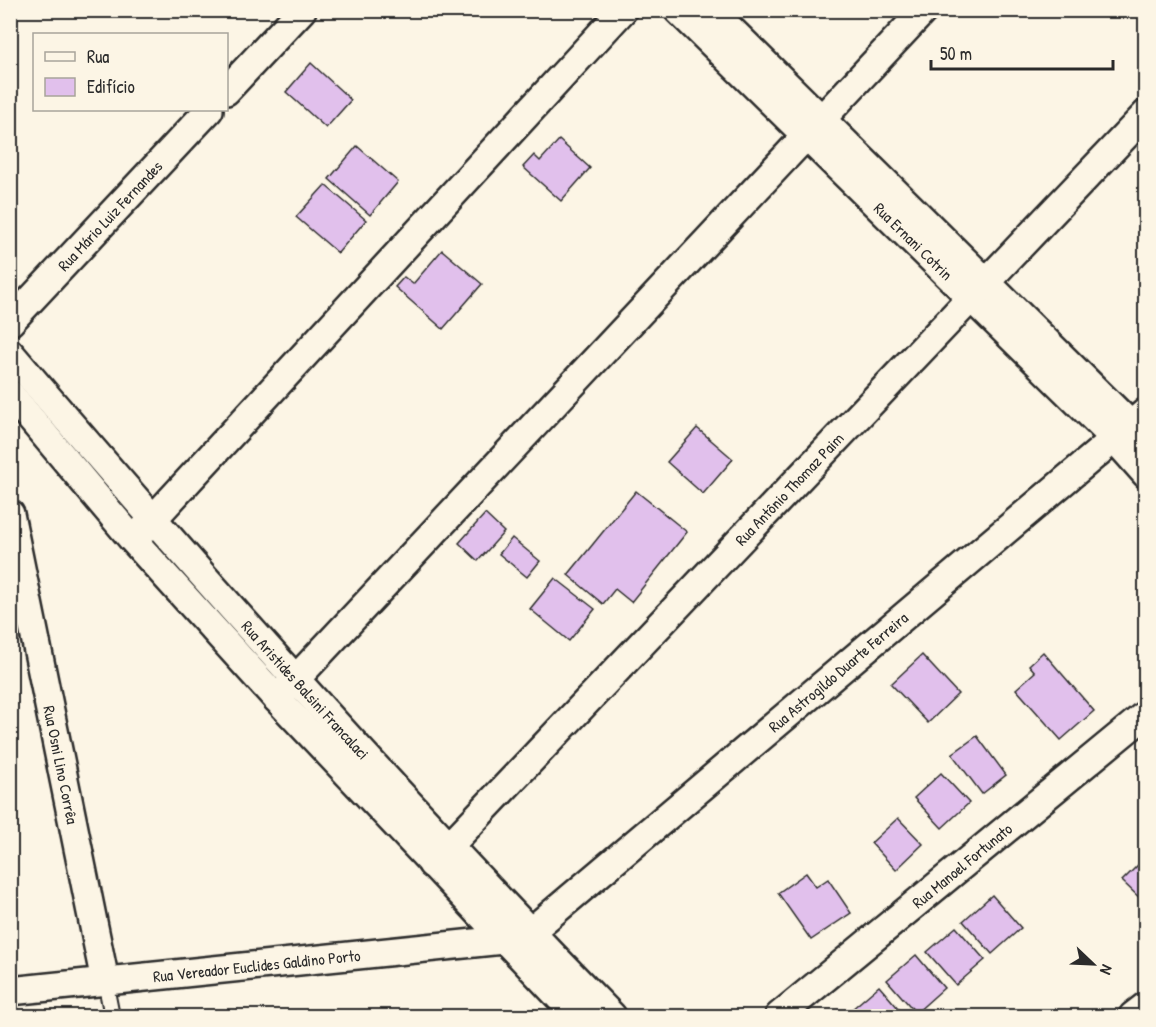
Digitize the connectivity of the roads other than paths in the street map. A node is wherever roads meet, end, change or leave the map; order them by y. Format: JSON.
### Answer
{"nodes":[{"id":1,"x":302,"y":10,"type":"edge"},
{"id":2,"x":622,"y":10,"type":"edge"},
{"id":3,"x":678,"y":10,"type":"edge"},
{"id":4,"x":711,"y":10,"type":"edge"},
{"id":5,"x":924,"y":10,"type":"edge"},
{"id":6,"x":228,"y":89,"type":"edge"},
{"id":7,"x":208,"y":111,"type":"edge"},
{"id":8,"x":1146,"y":114,"type":"edge"},
{"id":9,"x":814,"y":128,"type":"junction"},
{"id":10,"x":979,"y":290,"type":"junction"},
{"id":11,"x":10,"y":322,"type":"edge"},
{"id":12,"x":10,"y":353,"type":"edge"},
{"id":13,"x":10,"y":394,"type":"edge"},
{"id":14,"x":1134,"y":428,"type":"edge"},
{"id":15,"x":1146,"y":474,"type":"edge"},
{"id":16,"x":10,"y":514,"type":"edge"},
{"id":17,"x":152,"y":520,"type":"junction"},
{"id":18,"x":133,"y":540,"type":"junction"},
{"id":19,"x":286,"y":690,"type":"junction"},
{"id":20,"x":1146,"y":714,"type":"edge"},
{"id":21,"x":440,"y":856,"type":"junction"},
{"id":22,"x":530,"y":932,"type":"junction"},
{"id":23,"x":503,"y":940,"type":"junction"},
{"id":24,"x":105,"y":981,"type":"junction"},
{"id":25,"x":10,"y":990,"type":"edge"},
{"id":26,"x":1146,"y":1006,"type":"edge"},
{"id":27,"x":112,"y":1017,"type":"edge"},
{"id":28,"x":577,"y":1017,"type":"edge"},
{"id":29,"x":612,"y":1017,"type":"edge"},
{"id":30,"x":779,"y":1017,"type":"edge"},
{"id":31,"x":1133,"y":1017,"type":"edge"}],
"edges":[{"from":1,"to":6,"type":"street"},
{"from":2,"to":17,"type":"street"},
{"from":3,"to":9,"type":"street","name":"Rua Ernani Cotrin"},
{"from":4,"to":9,"type":"street","name":"Rua Ernani Cotrin"},
{"from":5,"to":9,"type":"street"},
{"from":7,"to":11,"type":"street","name":"Rua Mário Luiz Fernandes"},
{"from":8,"to":10,"type":"street","name":"Rua Antônio Thomaz Paim"},
{"from":9,"to":10,"type":"street","name":"Rua Ernani Cotrin"},
{"from":9,"to":19,"type":"street"},
{"from":10,"to":14,"type":"street","name":"Rua Ernani Cotrin"},
{"from":10,"to":21,"type":"street","name":"Rua Antônio Thomaz Paim"},
{"from":12,"to":17,"type":"street","name":"Rua Aristides Balsini Francalaci"},
{"from":13,"to":18,"type":"street","name":"Rua Aristides Balsini Francalaci"},
{"from":14,"to":15,"type":"street","name":"Rua Ernani Cotrin"},
{"from":14,"to":22,"type":"street","name":"Rua Astrogildo Duarte Ferreira"},
{"from":16,"to":24,"type":"street","name":"Rua Osni Lino Corrêa"},
{"from":17,"to":18,"type":"street"},
{"from":17,"to":19,"type":"street","name":"Rua Aristides Balsini Francalaci"},
{"from":18,"to":19,"type":"street","name":"Rua Aristides Balsini Francalaci"},
{"from":19,"to":21,"type":"street","name":"Rua Aristides Balsini Francalaci"},
{"from":20,"to":30,"type":"street","name":"Rua Manoel Fortunato"},
{"from":21,"to":22,"type":"street","name":"Rua Aristides Balsini Francalaci"},
{"from":21,"to":23,"type":"street","name":"Rua Aristides Balsini Francalaci"},
{"from":22,"to":23,"type":"street","name":"Rua Vereador Euclides Galdino Porto"},
{"from":22,"to":29,"type":"street","name":"Rua Aristides Balsini Francalaci"},
{"from":23,"to":24,"type":"street","name":"Rua Vereador Euclides Galdino Porto"},
{"from":23,"to":28,"type":"street","name":"Rua Aristides Balsini Francalaci"},
{"from":24,"to":25,"type":"street","name":"Rua Vereador Euclides Galdino Porto"},
{"from":24,"to":27,"type":"lane","name":"Rua Osni Lino Corrêa"},
{"from":26,"to":31,"type":"street"}]}
